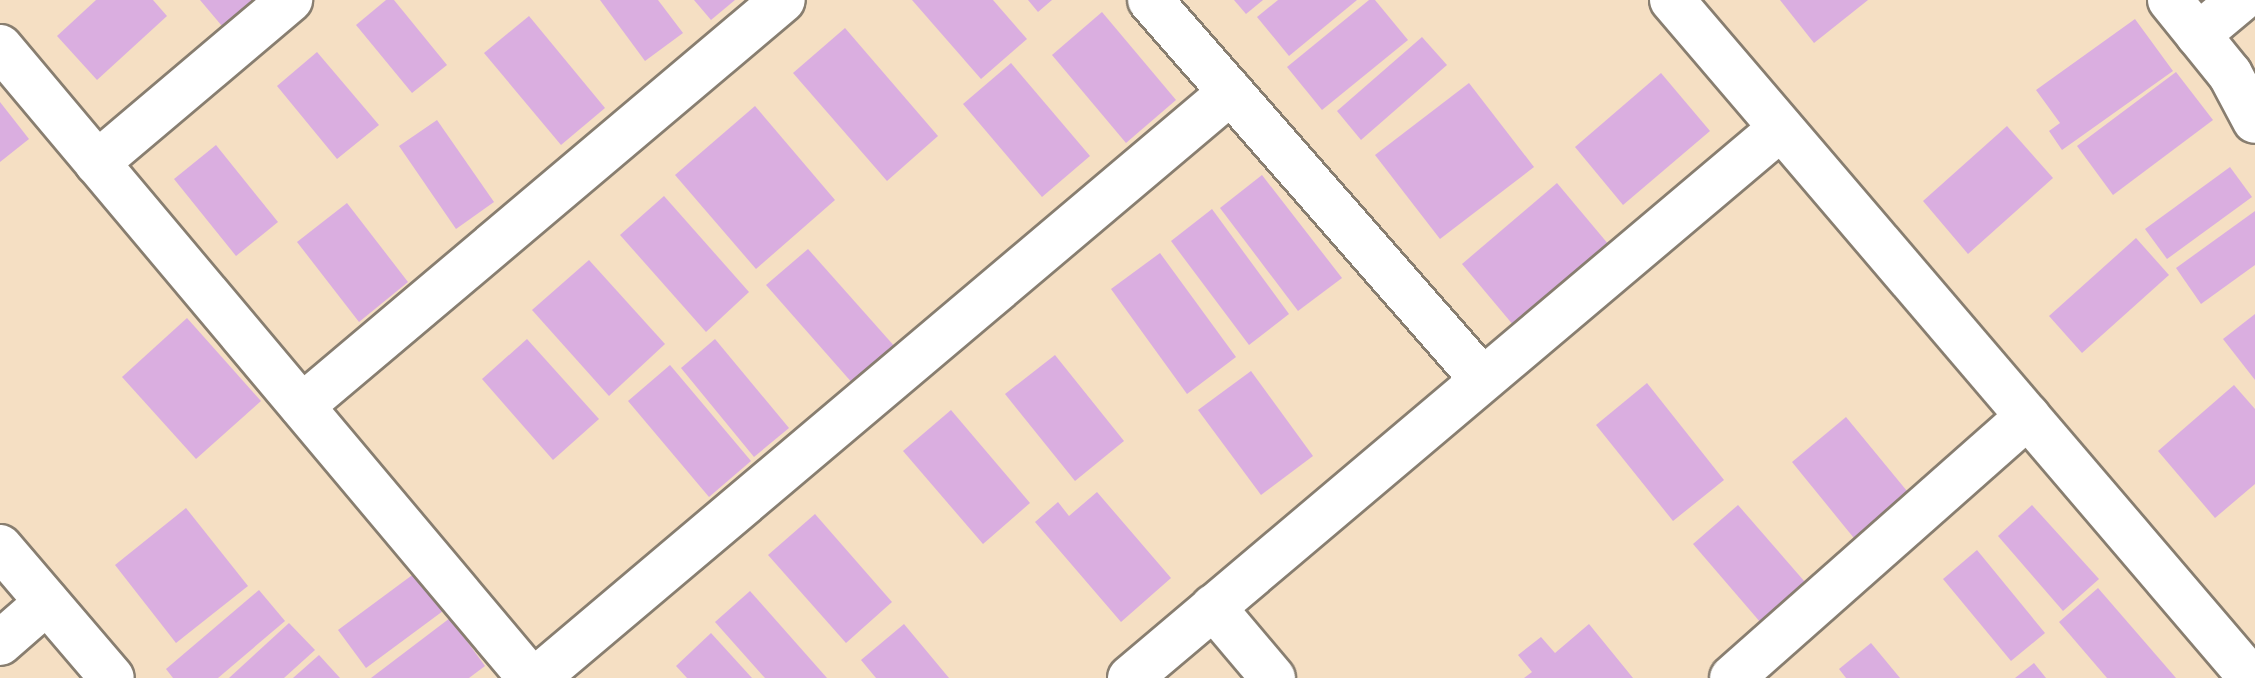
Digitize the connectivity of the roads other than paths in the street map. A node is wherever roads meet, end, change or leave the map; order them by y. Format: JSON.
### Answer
{"nodes":[{"id":1,"x":290,"y":0,"type":"edge"},
{"id":2,"x":783,"y":0,"type":"edge"},
{"id":3,"x":1150,"y":0,"type":"edge"},
{"id":4,"x":1672,"y":0,"type":"edge"},
{"id":5,"x":2170,"y":0,"type":"edge"},
{"id":6,"x":2240,"y":0,"type":"edge"},
{"id":7,"x":2198,"y":35,"type":"junction"},
{"id":8,"x":0,"y":47,"type":"edge"},
{"id":9,"x":1231,"y":92,"type":"junction"},
{"id":10,"x":2255,"y":121,"type":"edge"},
{"id":11,"x":1781,"y":128,"type":"junction"},
{"id":12,"x":97,"y":163,"type":"junction"},
{"id":13,"x":1482,"y":379,"type":"junction"},
{"id":14,"x":302,"y":406,"type":"junction"},
{"id":15,"x":2028,"y":416,"type":"junction"},
{"id":16,"x":0,"y":547,"type":"edge"},
{"id":17,"x":47,"y":602,"type":"junction"},
{"id":18,"x":1213,"y":607,"type":"junction"},
{"id":19,"x":0,"y":643,"type":"edge"},
{"id":20,"x":2235,"y":672,"type":"edge"},
{"id":21,"x":112,"y":678,"type":"edge"},
{"id":22,"x":530,"y":678,"type":"edge"},
{"id":23,"x":537,"y":678,"type":"edge"},
{"id":24,"x":1130,"y":678,"type":"edge"},
{"id":25,"x":1273,"y":678,"type":"edge"},
{"id":26,"x":1732,"y":678,"type":"edge"}],
"edges":[{"from":1,"to":12,"type":"street"},
{"from":2,"to":14,"type":"street"},
{"from":3,"to":9,"type":"street"},
{"from":4,"to":11,"type":"street"},
{"from":5,"to":7,"type":"street"},
{"from":6,"to":7,"type":"street"},
{"from":7,"to":10,"type":"street"},
{"from":8,"to":12,"type":"street"},
{"from":9,"to":13,"type":"street"},
{"from":9,"to":23,"type":"street"},
{"from":11,"to":13,"type":"street"},
{"from":11,"to":15,"type":"street"},
{"from":12,"to":14,"type":"street"},
{"from":13,"to":18,"type":"street"},
{"from":14,"to":22,"type":"street"},
{"from":15,"to":20,"type":"street"},
{"from":15,"to":26,"type":"street"},
{"from":16,"to":17,"type":"street"},
{"from":17,"to":19,"type":"street"},
{"from":17,"to":21,"type":"street"},
{"from":18,"to":24,"type":"street"},
{"from":18,"to":25,"type":"street"}]}
